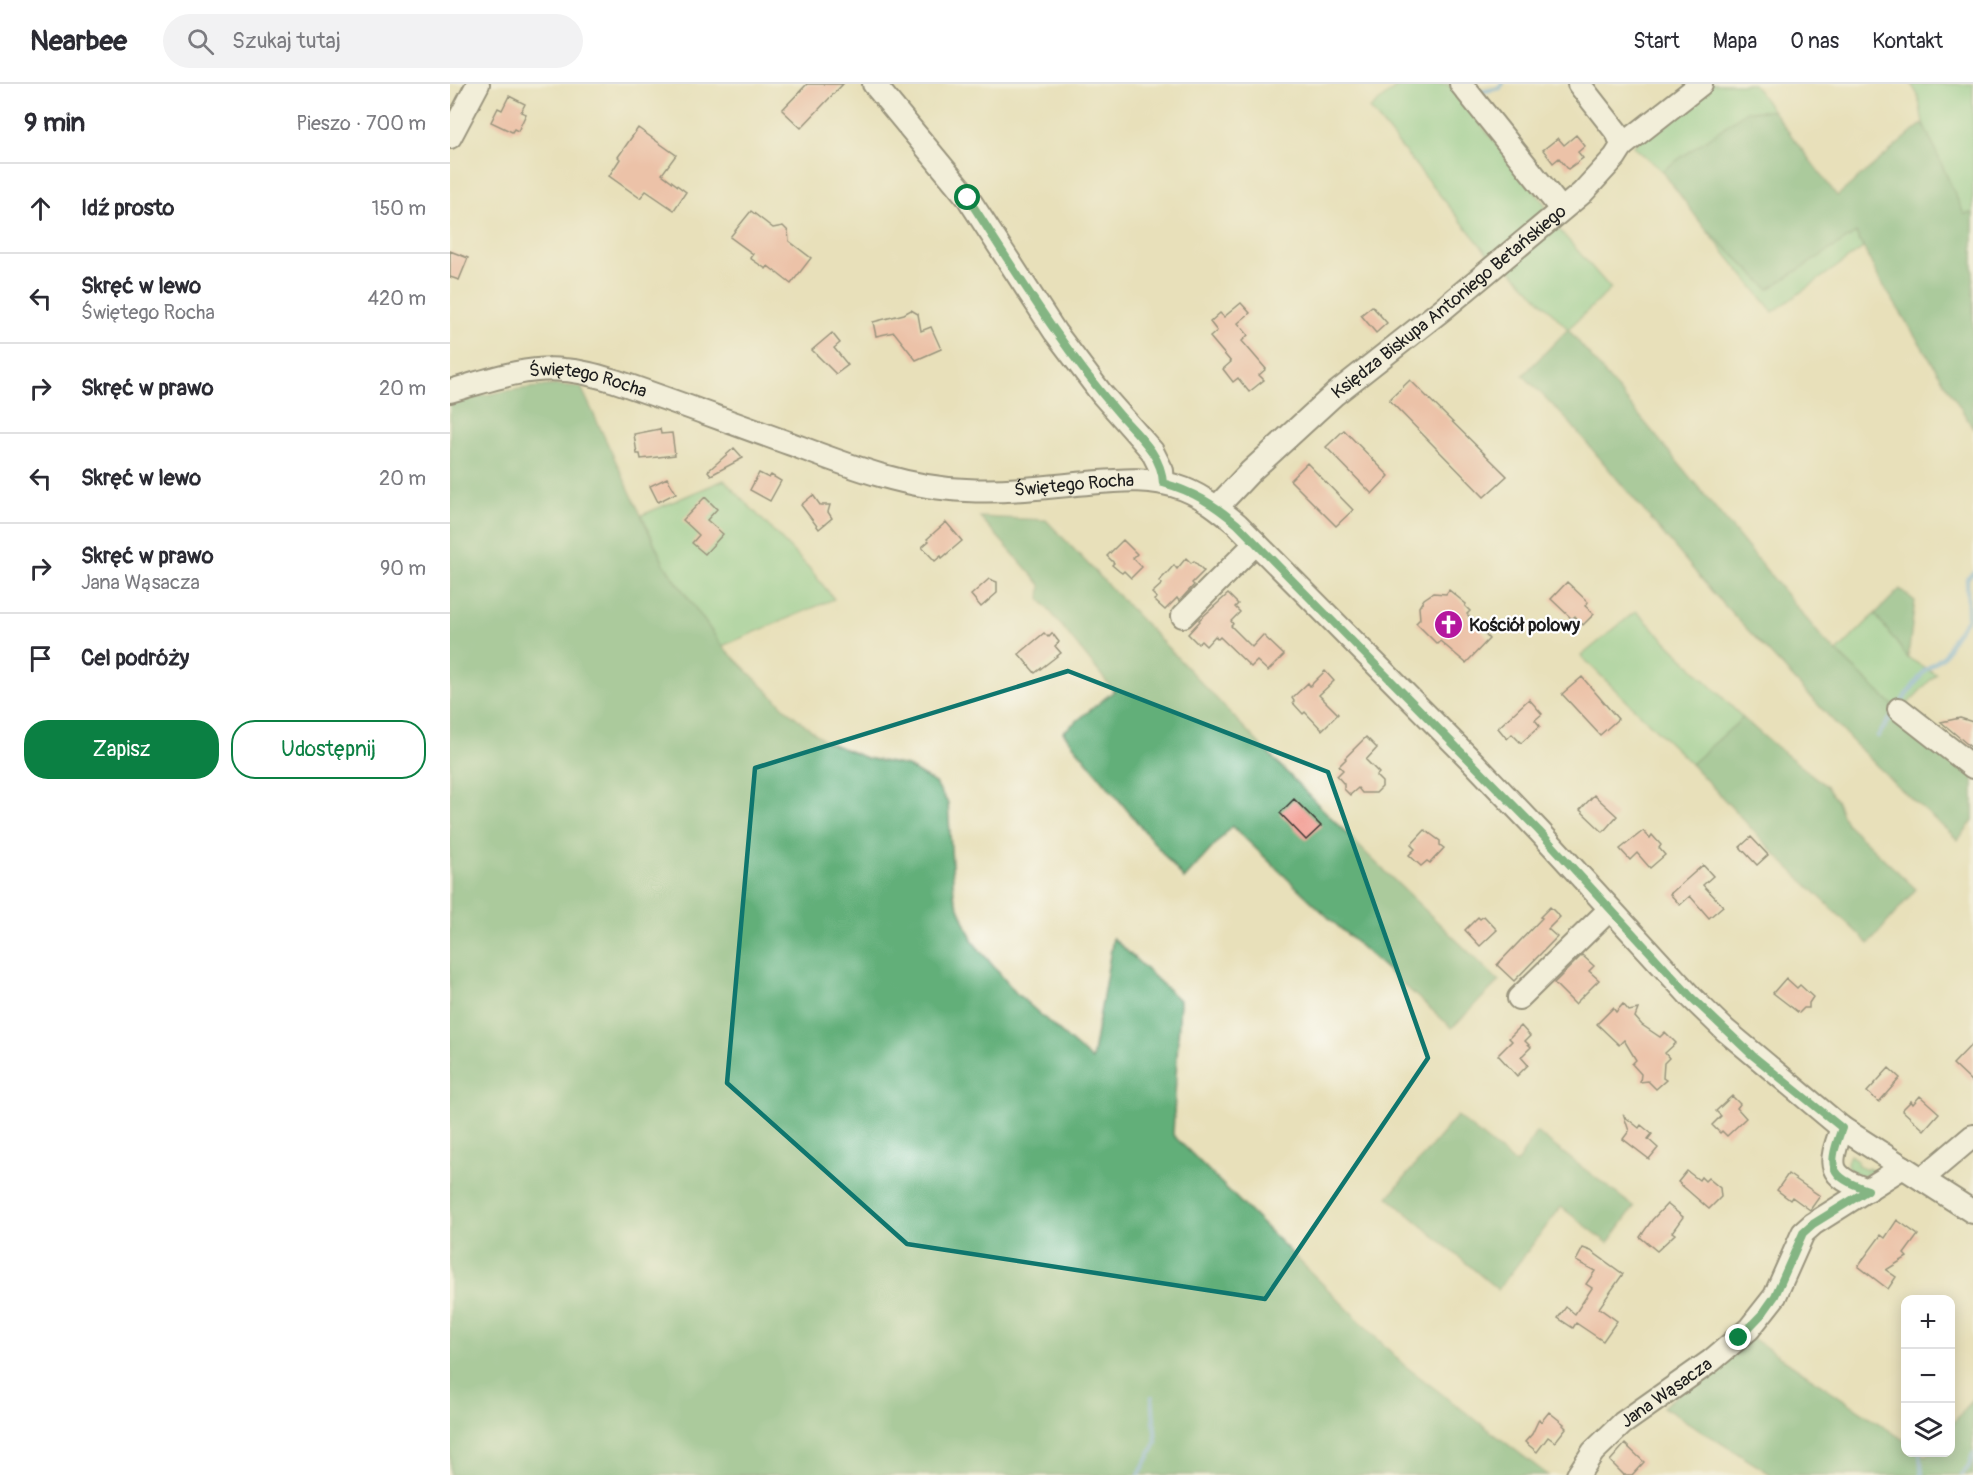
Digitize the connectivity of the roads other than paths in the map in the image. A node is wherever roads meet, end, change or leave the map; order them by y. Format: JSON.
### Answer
{"nodes":[{"id":1,"x":478,"y":84,"type":"edge"},
{"id":2,"x":874,"y":84,"type":"edge"},
{"id":3,"x":1461,"y":84,"type":"edge"},
{"id":4,"x":1579,"y":84,"type":"edge"},
{"id":5,"x":1701,"y":84,"type":"edge"},
{"id":6,"x":450,"y":137,"type":"edge"},
{"id":7,"x":1622,"y":146,"type":"junction"},
{"id":8,"x":1561,"y":209,"type":"junction"},
{"id":9,"x":1368,"y":379,"type":"dead end"},
{"id":10,"x":450,"y":391,"type":"edge"},
{"id":11,"x":1163,"y":483,"type":"junction"},
{"id":12,"x":1234,"y":489,"type":"junction"},
{"id":13,"x":1217,"y":507,"type":"junction"},
{"id":14,"x":1256,"y":543,"type":"junction"},
{"id":15,"x":1182,"y":616,"type":"dead end"},
{"id":16,"x":1899,"y":708,"type":"dead end"},
{"id":17,"x":1973,"y":767,"type":"edge"},
{"id":18,"x":1610,"y":909,"type":"junction"},
{"id":19,"x":1519,"y":998,"type":"dead end"},
{"id":20,"x":1842,"y":1128,"type":"junction"},
{"id":21,"x":1973,"y":1136,"type":"edge"},
{"id":22,"x":1912,"y":1173,"type":"junction"},
{"id":23,"x":1868,"y":1190,"type":"junction"},
{"id":24,"x":1973,"y":1212,"type":"edge"},
{"id":25,"x":1578,"y":1475,"type":"edge"}],
"edges":[{"from":1,"to":6,"type":"street"},
{"from":2,"to":11,"type":"street"},
{"from":3,"to":8,"type":"street"},
{"from":4,"to":7,"type":"street"},
{"from":5,"to":7,"type":"street","name":"Księdza Biskupa Antoniego Betańskiego"},
{"from":7,"to":8,"type":"street","name":"Księdza Biskupa Antoniego Betańskiego"},
{"from":8,"to":12,"type":"street","name":"Księdza Biskupa Antoniego Betańskiego"},
{"from":9,"to":12,"type":"street"},
{"from":10,"to":11,"type":"street","name":"Świętego Rocha"},
{"from":11,"to":13,"type":"street","name":"Świętego Rocha"},
{"from":12,"to":13,"type":"street","name":"Księdza Biskupa Antoniego Betańskiego"},
{"from":13,"to":14,"type":"street","name":"Świętego Rocha"},
{"from":14,"to":15,"type":"street"},
{"from":14,"to":18,"type":"street","name":"Świętego Rocha"},
{"from":16,"to":17,"type":"street"},
{"from":18,"to":19,"type":"street"},
{"from":18,"to":20,"type":"street","name":"Świętego Rocha"},
{"from":20,"to":22,"type":"street","name":"Świętego Rocha"},
{"from":20,"to":23,"type":"street"},
{"from":21,"to":22,"type":"street","name":"Jana Wąsacza"},
{"from":22,"to":23,"type":"street","name":"Jana Wąsacza"},
{"from":22,"to":24,"type":"street","name":"Świętego Rocha"},
{"from":23,"to":25,"type":"street","name":"Jana Wąsacza"}]}
